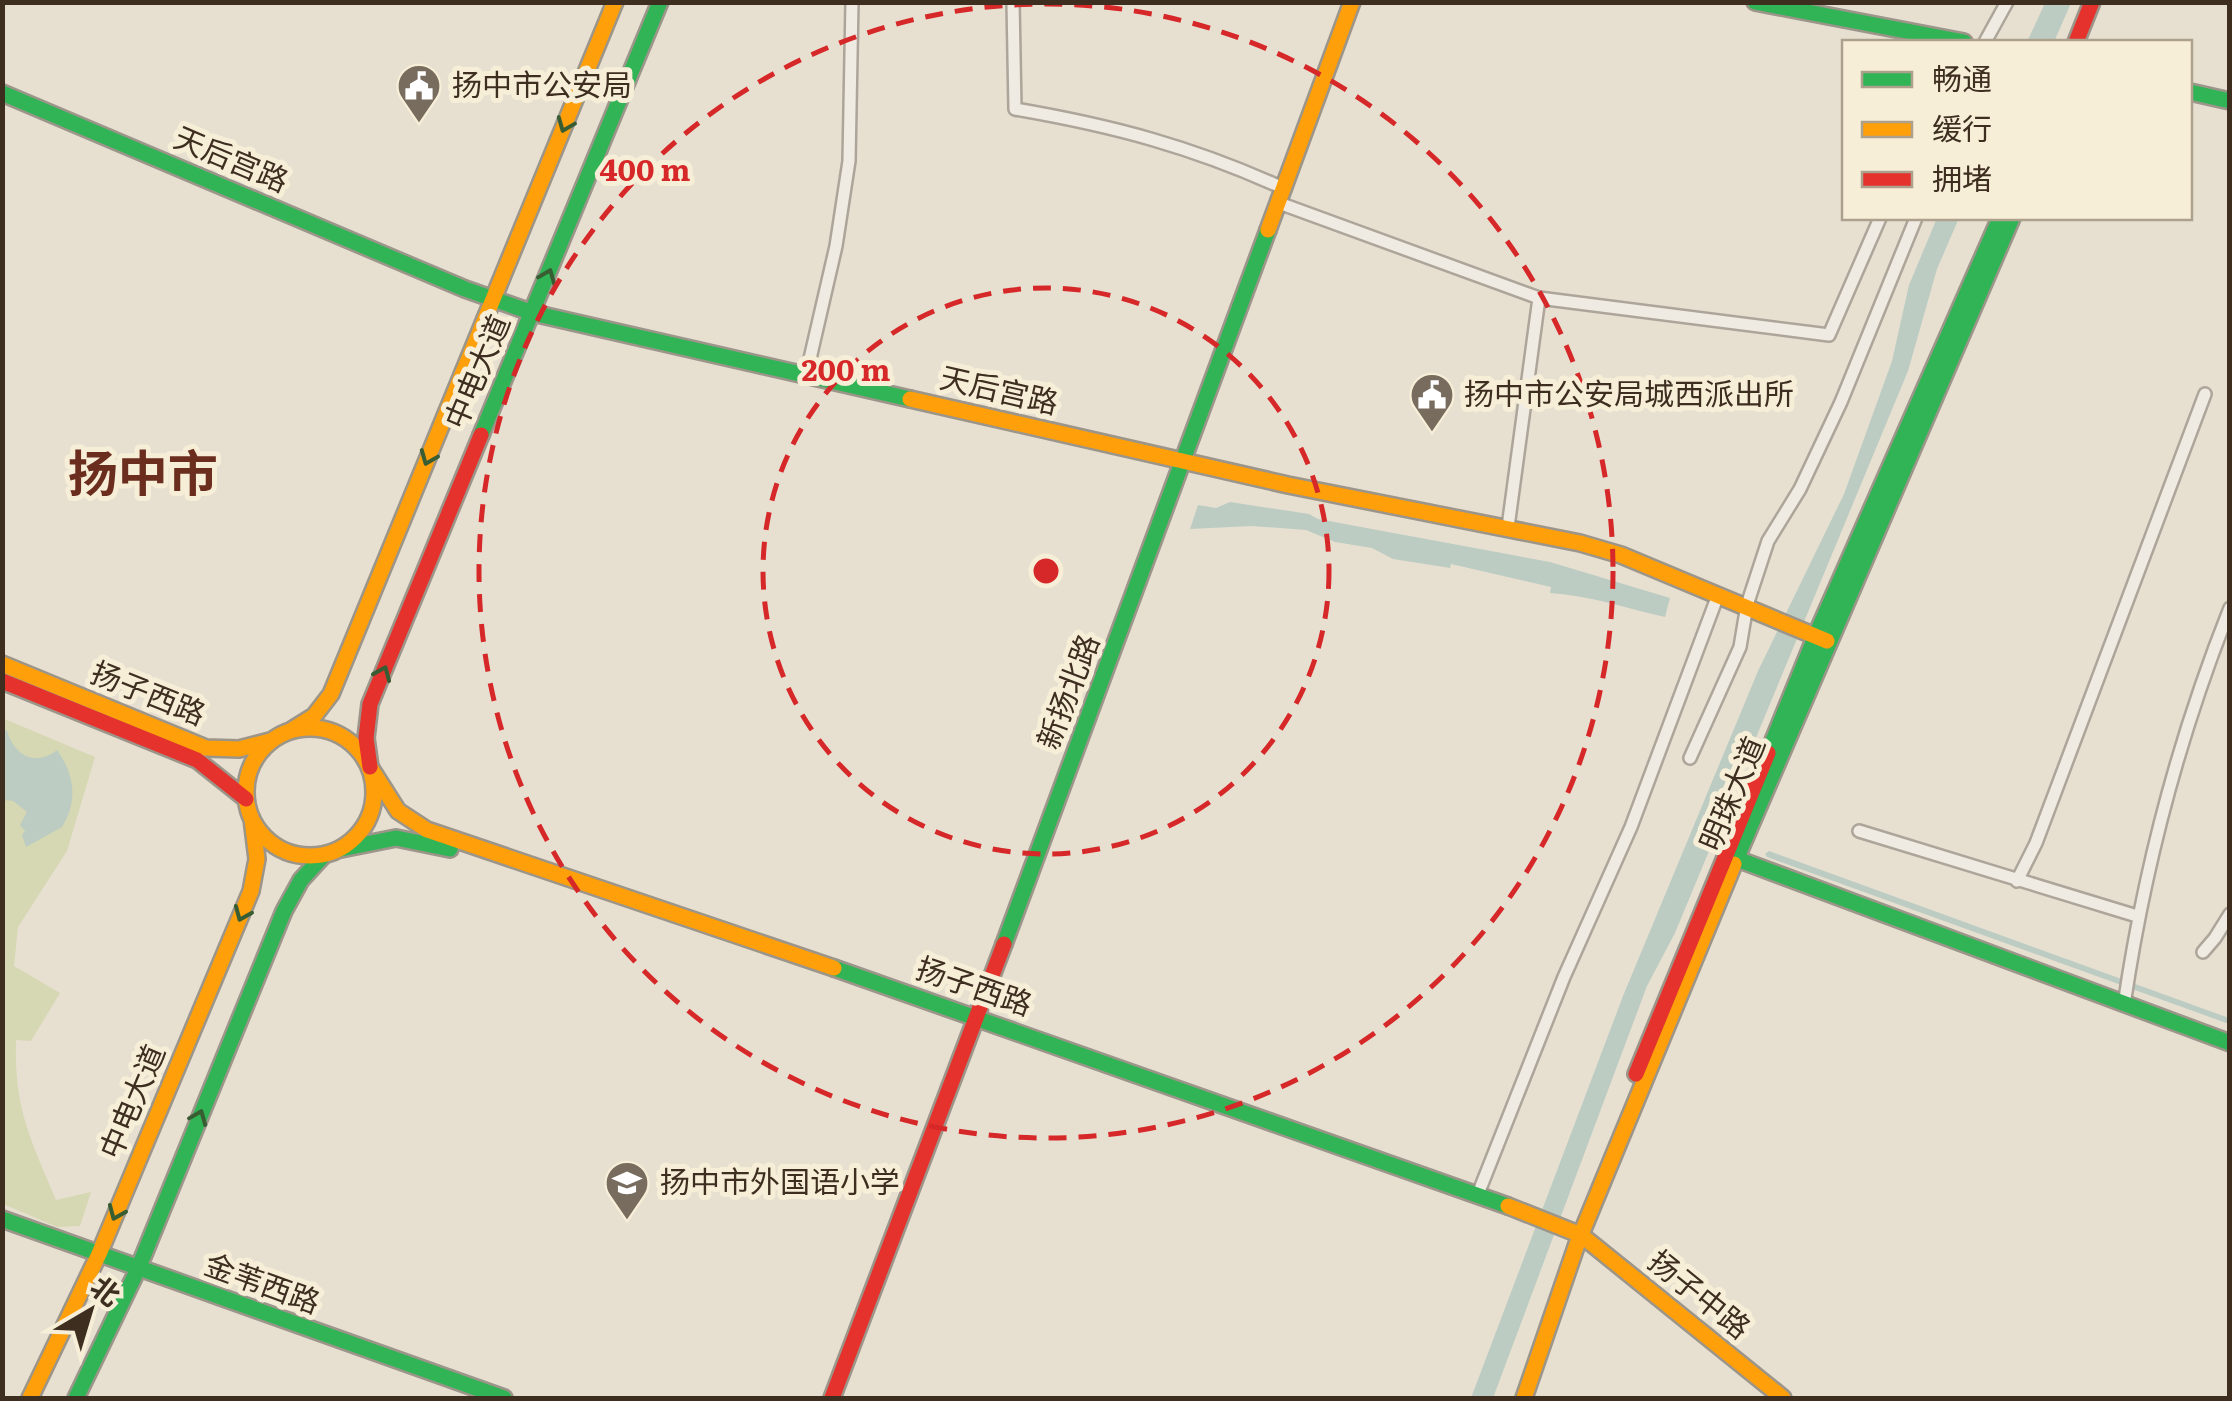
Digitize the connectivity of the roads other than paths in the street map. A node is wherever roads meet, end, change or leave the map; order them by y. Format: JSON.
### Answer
{"nodes":[{"id":1,"x":615,"y":2,"type":"edge"},
{"id":2,"x":660,"y":2,"type":"edge"},
{"id":3,"x":852,"y":2,"type":"edge"},
{"id":4,"x":1013,"y":2,"type":"edge"},
{"id":5,"x":1352,"y":2,"type":"edge"},
{"id":6,"x":1756,"y":2,"type":"edge"},
{"id":7,"x":2007,"y":2,"type":"edge"},
{"id":8,"x":2092,"y":2,"type":"edge"},
{"id":9,"x":2104,"y":2,"type":"edge"},
{"id":10,"x":1946,"y":40,"type":"edge"},
{"id":11,"x":1985,"y":40,"type":"edge"},
{"id":12,"x":2077,"y":40,"type":"edge"},
{"id":13,"x":2089,"y":40,"type":"edge"},
{"id":14,"x":2192,"y":92,"type":"edge"},
{"id":15,"x":2,"y":94,"type":"edge"},
{"id":16,"x":2230,"y":100,"type":"edge"},
{"id":17,"x":1282,"y":196,"type":"junction"},
{"id":18,"x":1879,"y":220,"type":"edge"},
{"id":19,"x":1915,"y":220,"type":"edge"},
{"id":20,"x":1999,"y":220,"type":"edge"},
{"id":21,"x":2011,"y":220,"type":"edge"},
{"id":22,"x":1540,"y":298,"type":"junction"},
{"id":23,"x":494,"y":300,"type":"junction"},
{"id":24,"x":533,"y":313,"type":"junction"},
{"id":25,"x":806,"y":376,"type":"junction"},
{"id":26,"x":2205,"y":394,"type":"dead end"},
{"id":27,"x":1184,"y":462,"type":"junction"},
{"id":28,"x":1508,"y":528,"type":"junction"},
{"id":29,"x":1718,"y":595,"type":"junction"},
{"id":30,"x":1746,"y":605,"type":"junction"},
{"id":31,"x":2230,"y":608,"type":"edge"},
{"id":32,"x":1817,"y":636,"type":"junction"},
{"id":33,"x":2,"y":664,"type":"edge"},
{"id":34,"x":2,"y":681,"type":"edge"},
{"id":35,"x":283,"y":735,"type":"junction"},
{"id":36,"x":1690,"y":758,"type":"dead end"},
{"id":37,"x":370,"y":767,"type":"junction"},
{"id":38,"x":246,"y":800,"type":"junction"},
{"id":39,"x":252,"y":819,"type":"junction"},
{"id":40,"x":1860,"y":831,"type":"dead end"},
{"id":41,"x":341,"y":849,"type":"junction"},
{"id":42,"x":323,"y":856,"type":"junction"},
{"id":43,"x":1730,"y":856,"type":"junction"},
{"id":44,"x":2017,"y":881,"type":"junction"},
{"id":45,"x":2230,"y":914,"type":"edge"},
{"id":46,"x":2138,"y":916,"type":"junction"},
{"id":47,"x":2203,"y":952,"type":"dead end"},
{"id":48,"x":2124,"y":1002,"type":"junction"},
{"id":49,"x":973,"y":1020,"type":"junction"},
{"id":50,"x":2230,"y":1043,"type":"edge"},
{"id":51,"x":1478,"y":1194,"type":"junction"},
{"id":52,"x":1530,"y":1218,"type":"junction"},
{"id":53,"x":2,"y":1219,"type":"edge"},
{"id":54,"x":1570,"y":1235,"type":"junction"},
{"id":55,"x":99,"y":1254,"type":"junction"},
{"id":56,"x":138,"y":1269,"type":"junction"},
{"id":57,"x":30,"y":1398,"type":"edge"},
{"id":58,"x":76,"y":1398,"type":"edge"},
{"id":59,"x":504,"y":1398,"type":"edge"},
{"id":60,"x":832,"y":1398,"type":"edge"},
{"id":61,"x":1513,"y":1398,"type":"edge"},
{"id":62,"x":1524,"y":1398,"type":"edge"},
{"id":63,"x":1767,"y":1398,"type":"edge"},
{"id":64,"x":1783,"y":1398,"type":"edge"}],
"edges":[{"from":1,"to":23,"type":"main road","name":"中电大道","one_way":true},
{"from":24,"to":2,"type":"main road","name":"中电大道","one_way":true},
{"from":3,"to":25,"type":"street"},
{"from":4,"to":17,"type":"street"},
{"from":5,"to":17,"type":"main road","name":"新扬北路"},
{"from":6,"to":10,"type":"main road"},
{"from":7,"to":11,"type":"street"},
{"from":8,"to":12,"type":"main road"},
{"from":9,"to":13,"type":"main road"},
{"from":14,"to":16,"type":"main road"},
{"from":15,"to":23,"type":"main road","name":"天后宫路"},
{"from":17,"to":22,"type":"street"},
{"from":17,"to":27,"type":"main road","name":"新扬北路"},
{"from":18,"to":22,"type":"street"},
{"from":19,"to":30,"type":"street"},
{"from":20,"to":32,"type":"main road","name":"明珠大道"},
{"from":21,"to":32,"type":"main road","name":"明珠大道"},
{"from":22,"to":28,"type":"street"},
{"from":23,"to":24,"type":"main road","name":"天后宫路"},
{"from":23,"to":35,"type":"main road","name":"中电大道","one_way":true},
{"from":24,"to":25,"type":"main road","name":"天后宫路"},
{"from":37,"to":24,"type":"main road","name":"中电大道","one_way":true},
{"from":25,"to":27,"type":"main road","name":"天后宫路"},
{"from":26,"to":44,"type":"street"},
{"from":27,"to":28,"type":"main road","name":"天后宫路"},
{"from":27,"to":49,"type":"main road","name":"新扬北路"},
{"from":28,"to":29,"type":"main road","name":"天后宫路"},
{"from":29,"to":30,"type":"main road","name":"天后宫路"},
{"from":29,"to":51,"type":"street"},
{"from":30,"to":32,"type":"main road","name":"天后宫路"},
{"from":30,"to":36,"type":"street"},
{"from":31,"to":46,"type":"street"},
{"from":32,"to":43,"type":"main road","name":"明珠大道"},
{"from":33,"to":35,"type":"main road","name":"扬子西路"},
{"from":34,"to":38,"type":"main road","name":"扬子西路"},
{"from":35,"to":37,"type":"main road"},
{"from":35,"to":38,"type":"main road"},
{"from":37,"to":41,"type":"main road"},
{"from":37,"to":49,"type":"main road","name":"扬子西路"},
{"from":38,"to":39,"type":"main road"},
{"from":39,"to":42,"type":"main road"},
{"from":39,"to":55,"type":"main road","name":"中电大道","one_way":true},
{"from":40,"to":44,"type":"street"},
{"from":41,"to":42,"type":"main road"},
{"from":41,"to":49,"type":"main road","name":"扬子西路"},
{"from":56,"to":42,"type":"main road","one_way":true},
{"from":43,"to":48,"type":"main road"},
{"from":43,"to":54,"type":"main road","name":"明珠大道"},
{"from":44,"to":46,"type":"street"},
{"from":45,"to":47,"type":"street"},
{"from":46,"to":48,"type":"street"},
{"from":48,"to":50,"type":"main road"},
{"from":49,"to":51,"type":"main road","name":"扬子西路"},
{"from":49,"to":52,"type":"main road","name":"扬子西路"},
{"from":49,"to":60,"type":"main road","name":"新扬北路"},
{"from":51,"to":52,"type":"main road","name":"扬子西路"},
{"from":52,"to":54,"type":"main road","name":"扬子西路"},
{"from":53,"to":55,"type":"main road","name":"金苇西路"},
{"from":54,"to":61,"type":"main road","name":"明珠大道"},
{"from":54,"to":62,"type":"main road","name":"明珠大道"},
{"from":54,"to":63,"type":"main road","name":"扬子中路"},
{"from":54,"to":64,"type":"main road","name":"扬子中路"},
{"from":55,"to":56,"type":"main road","name":"金苇西路"},
{"from":55,"to":57,"type":"main road","name":"中电大道"},
{"from":56,"to":58,"type":"main road"},
{"from":56,"to":59,"type":"main road","name":"金苇西路"}]}
